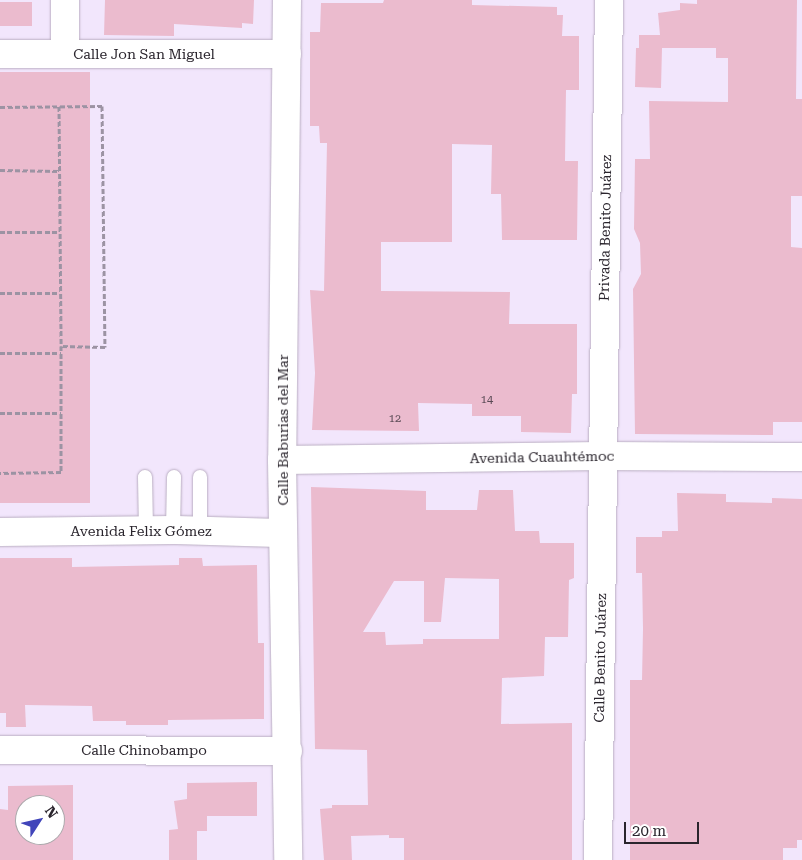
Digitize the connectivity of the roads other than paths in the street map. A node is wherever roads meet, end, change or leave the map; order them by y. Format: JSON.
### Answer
{"nodes":[{"id":1,"x":65,"y":0,"type":"edge"},
{"id":2,"x":287,"y":0,"type":"edge"},
{"id":3,"x":609,"y":0,"type":"edge"},
{"id":4,"x":0,"y":54,"type":"edge"},
{"id":5,"x":65,"y":54,"type":"junction"},
{"id":6,"x":287,"y":54,"type":"junction"},
{"id":7,"x":602,"y":456,"type":"junction"},
{"id":8,"x":802,"y":457,"type":"edge"},
{"id":9,"x":282,"y":460,"type":"junction"},
{"id":10,"x":145,"y":477,"type":"dead end"},
{"id":11,"x":174,"y":477,"type":"dead end"},
{"id":12,"x":200,"y":477,"type":"dead end"},
{"id":13,"x":174,"y":530,"type":"junction"},
{"id":14,"x":200,"y":530,"type":"junction"},
{"id":15,"x":146,"y":531,"type":"junction"},
{"id":16,"x":0,"y":532,"type":"edge"},
{"id":17,"x":282,"y":533,"type":"junction"},
{"id":18,"x":0,"y":750,"type":"edge"},
{"id":19,"x":288,"y":751,"type":"junction"},
{"id":20,"x":288,"y":860,"type":"edge"},
{"id":21,"x":598,"y":860,"type":"edge"}],
"edges":[{"from":1,"to":5,"type":"street"},
{"from":2,"to":6,"type":"street","name":"Calle Baburias del Mar"},
{"from":3,"to":7,"type":"street","name":"Privada Benito Juárez"},
{"from":4,"to":5,"type":"street","name":"Calle Jon San Miguel"},
{"from":5,"to":6,"type":"street","name":"Calle Jon San Miguel"},
{"from":6,"to":9,"type":"street","name":"Calle Baburias del Mar"},
{"from":7,"to":8,"type":"street","name":"Avenida Cuauhtémoc"},
{"from":7,"to":9,"type":"street","name":"Avenida Cuauhtémoc"},
{"from":7,"to":21,"type":"street","name":"Calle Benito Juárez"},
{"from":9,"to":17,"type":"street","name":"Calle Baburias del Mar"},
{"from":10,"to":15,"type":"lane"},
{"from":11,"to":13,"type":"lane"},
{"from":12,"to":14,"type":"lane"},
{"from":13,"to":14,"type":"street","name":"Avenida Felix Gómez"},
{"from":13,"to":15,"type":"street","name":"Avenida Felix Gómez"},
{"from":14,"to":17,"type":"street","name":"Avenida Felix Gómez"},
{"from":15,"to":16,"type":"street","name":"Avenida Felix Gómez"},
{"from":17,"to":19,"type":"street","name":"Calle Baburias del Mar"},
{"from":18,"to":19,"type":"street","name":"Calle Chinobampo"},
{"from":19,"to":20,"type":"street","name":"Calle Baburias del Mar"}]}
